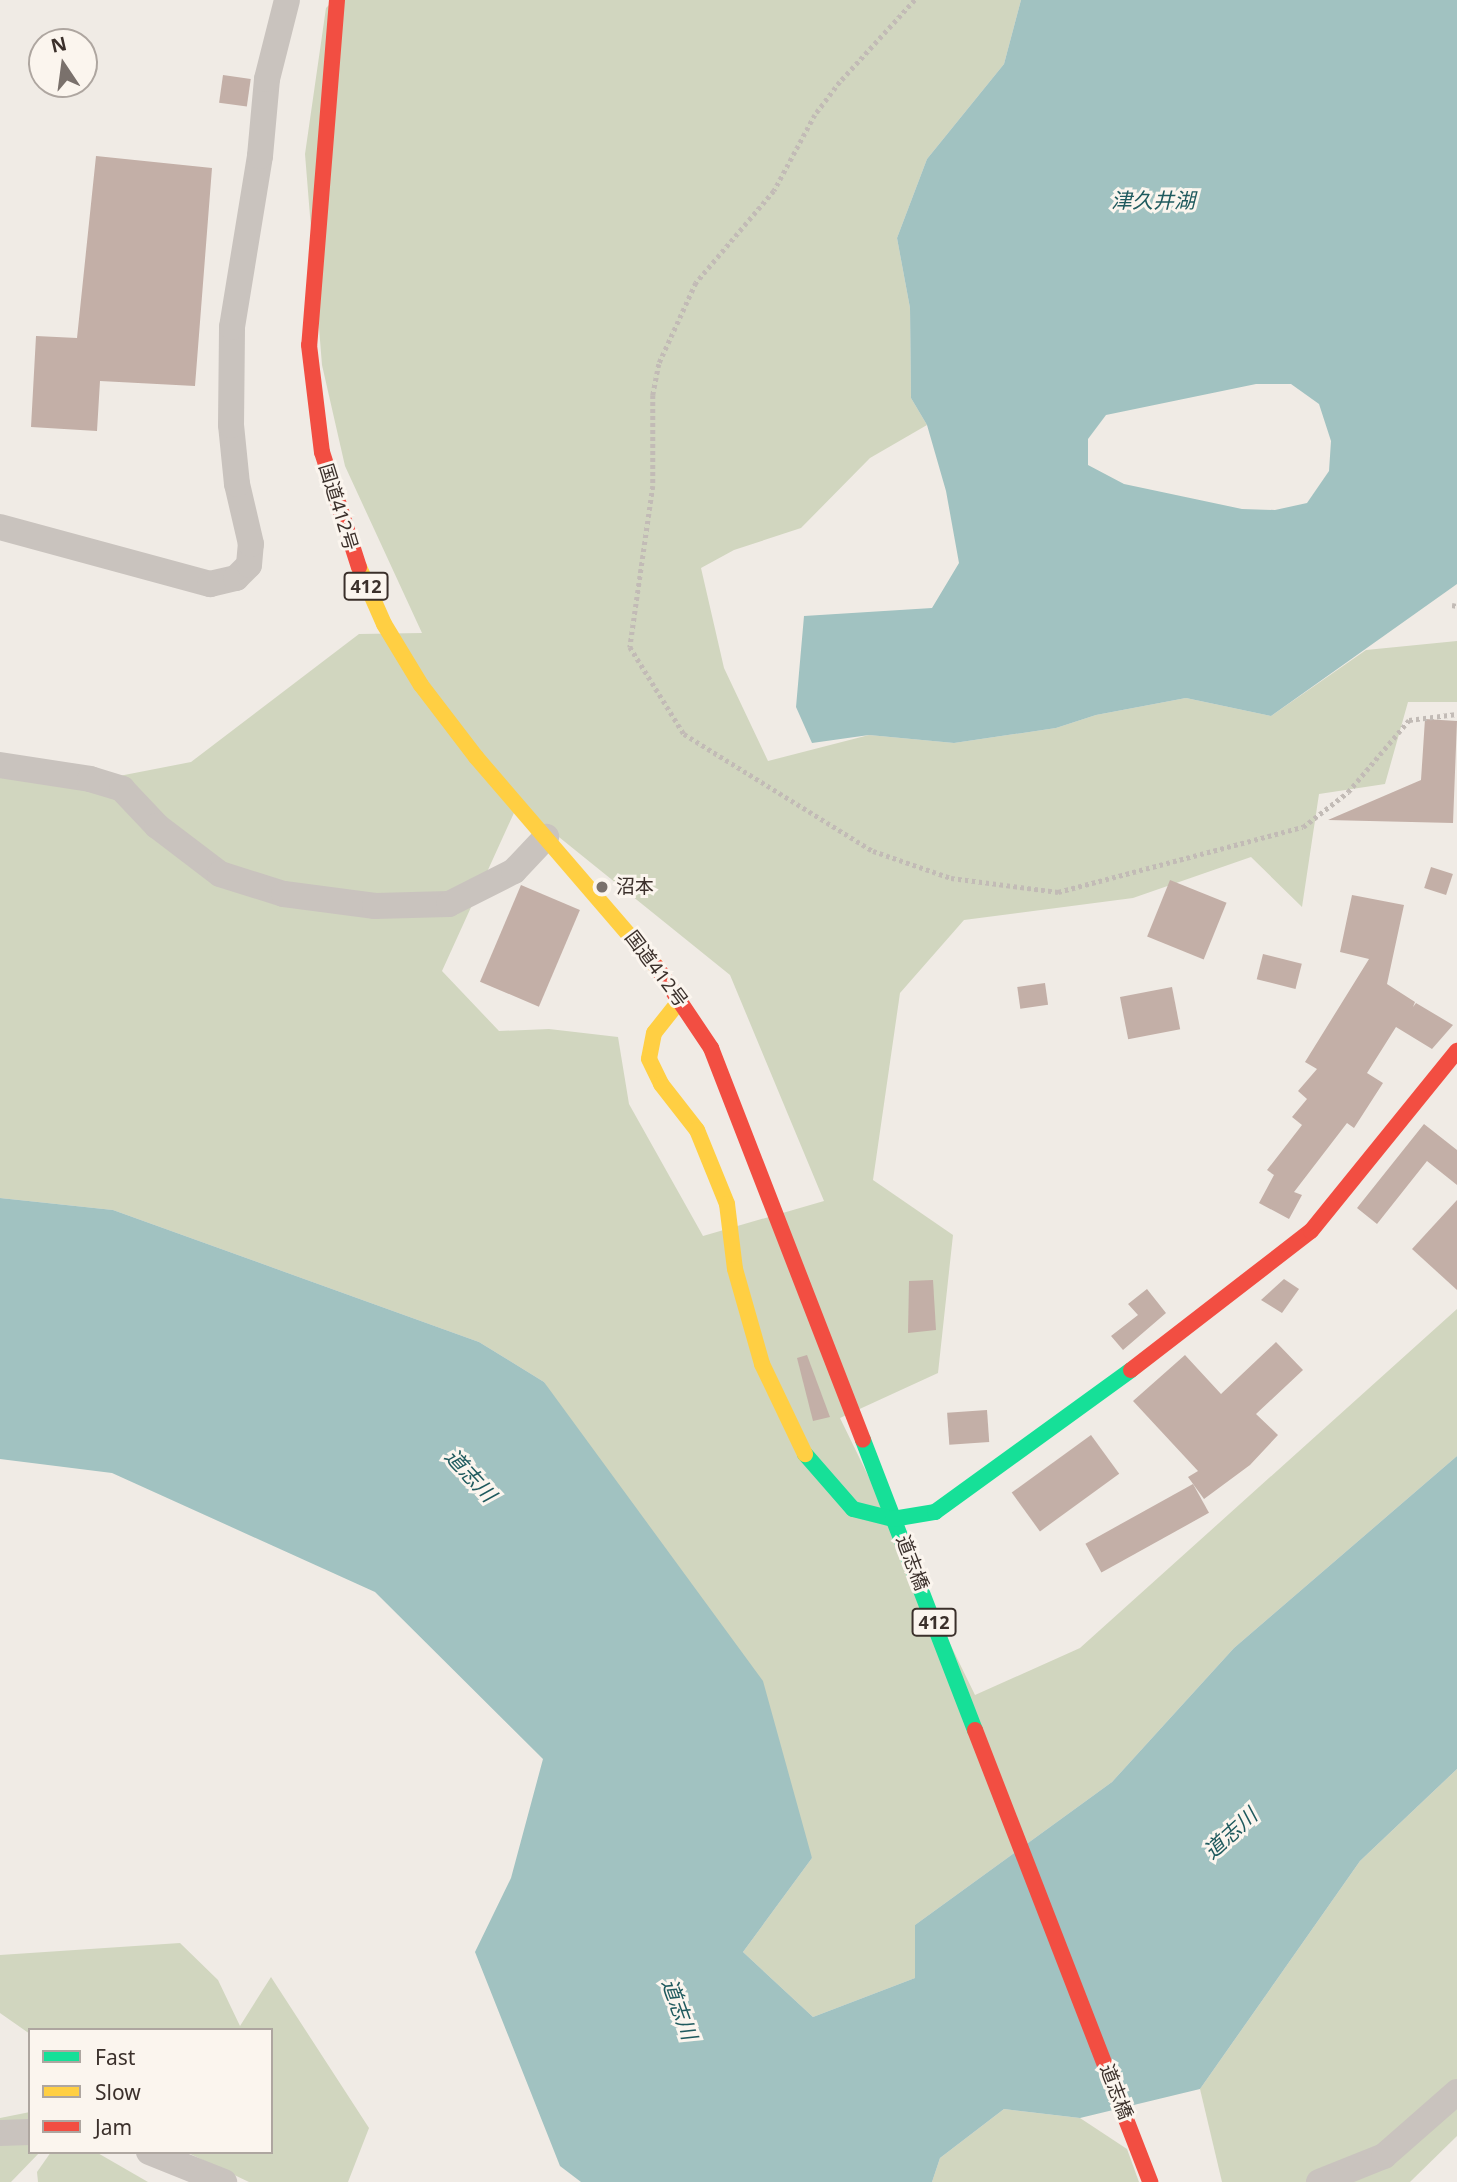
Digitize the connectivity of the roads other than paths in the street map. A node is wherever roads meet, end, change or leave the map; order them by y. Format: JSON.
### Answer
{"nodes":[{"id":1,"x":287,"y":0,"type":"edge"},
{"id":2,"x":337,"y":0,"type":"edge"},
{"id":3,"x":0,"y":527,"type":"edge"},
{"id":4,"x":0,"y":765,"type":"edge"},
{"id":5,"x":546,"y":837,"type":"junction"},
{"id":6,"x":681,"y":999,"type":"junction"},
{"id":7,"x":1457,"y":1051,"type":"edge"},
{"id":8,"x":717,"y":1063,"type":"joint"},
{"id":9,"x":1457,"y":2092,"type":"edge"},
{"id":10,"x":28,"y":2132,"type":"edge"},
{"id":11,"x":0,"y":2133,"type":"edge"},
{"id":12,"x":154,"y":2154,"type":"edge"},
{"id":13,"x":224,"y":2182,"type":"edge"},
{"id":14,"x":1150,"y":2182,"type":"edge"},
{"id":15,"x":1320,"y":2182,"type":"edge"}],
"edges":[{"from":1,"to":3,"type":"street"},
{"from":2,"to":5,"type":"main road","name":"国道412号","number":"412"},
{"from":4,"to":5,"type":"street"},
{"from":5,"to":6,"type":"main road","name":"国道412号","number":"412"},
{"from":6,"to":7,"type":"main road"},
{"from":6,"to":8,"type":"main road","name":"国道412号","number":"412"},
{"from":8,"to":14,"type":"main road","name":"道志橋","number":"412"},
{"from":9,"to":15,"type":"street"},
{"from":10,"to":11,"type":"street"},
{"from":12,"to":13,"type":"street"}]}
